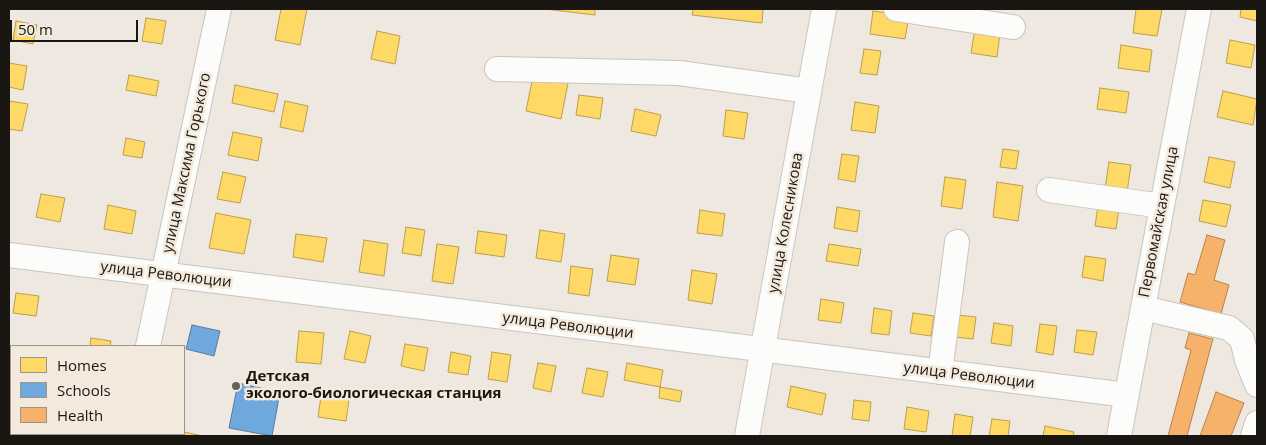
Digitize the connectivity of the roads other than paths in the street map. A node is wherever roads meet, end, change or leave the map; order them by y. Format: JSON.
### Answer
{"nodes":[{"id":1,"x":219,"y":9,"type":"edge"},
{"id":2,"x":824,"y":9,"type":"edge"},
{"id":3,"x":896,"y":9,"type":"edge"},
{"id":4,"x":1199,"y":9,"type":"edge"},
{"id":5,"x":1013,"y":27,"type":"dead end"},
{"id":6,"x":497,"y":69,"type":"dead end"},
{"id":7,"x":810,"y":91,"type":"junction"},
{"id":8,"x":1050,"y":190,"type":"dead end"},
{"id":9,"x":1162,"y":206,"type":"junction"},
{"id":10,"x":957,"y":242,"type":"dead end"},
{"id":11,"x":9,"y":255,"type":"edge"},
{"id":12,"x":163,"y":275,"type":"junction"},
{"id":13,"x":1143,"y":308,"type":"junction"},
{"id":14,"x":148,"y":345,"type":"edge"},
{"id":15,"x":763,"y":350,"type":"junction"},
{"id":16,"x":940,"y":372,"type":"junction"},
{"id":17,"x":1257,"y":385,"type":"edge"},
{"id":18,"x":1127,"y":396,"type":"junction"},
{"id":19,"x":1257,"y":423,"type":"edge"},
{"id":20,"x":747,"y":436,"type":"edge"},
{"id":21,"x":1119,"y":436,"type":"edge"},
{"id":22,"x":1253,"y":436,"type":"edge"}],
"edges":[{"from":1,"to":12,"type":"street","name":"улица Максима Горького"},
{"from":2,"to":7,"type":"street","name":"улица Колесникова"},
{"from":3,"to":5,"type":"street"},
{"from":4,"to":9,"type":"street","name":"Первомайская улица"},
{"from":6,"to":7,"type":"street"},
{"from":7,"to":15,"type":"street","name":"улица Колесникова"},
{"from":8,"to":9,"type":"street"},
{"from":9,"to":13,"type":"street","name":"Первомайская улица"},
{"from":10,"to":16,"type":"street"},
{"from":11,"to":12,"type":"street","name":"улица Революции"},
{"from":12,"to":14,"type":"street","name":"улица Максима Горького"},
{"from":12,"to":15,"type":"street","name":"улица Революции"},
{"from":13,"to":17,"type":"street"},
{"from":13,"to":18,"type":"street","name":"Первомайская улица"},
{"from":15,"to":16,"type":"street","name":"улица Революции"},
{"from":15,"to":20,"type":"street","name":"улица Колесникова"},
{"from":16,"to":18,"type":"street","name":"улица Революции"},
{"from":18,"to":21,"type":"street","name":"Первомайская улица"},
{"from":19,"to":22,"type":"street"}]}
